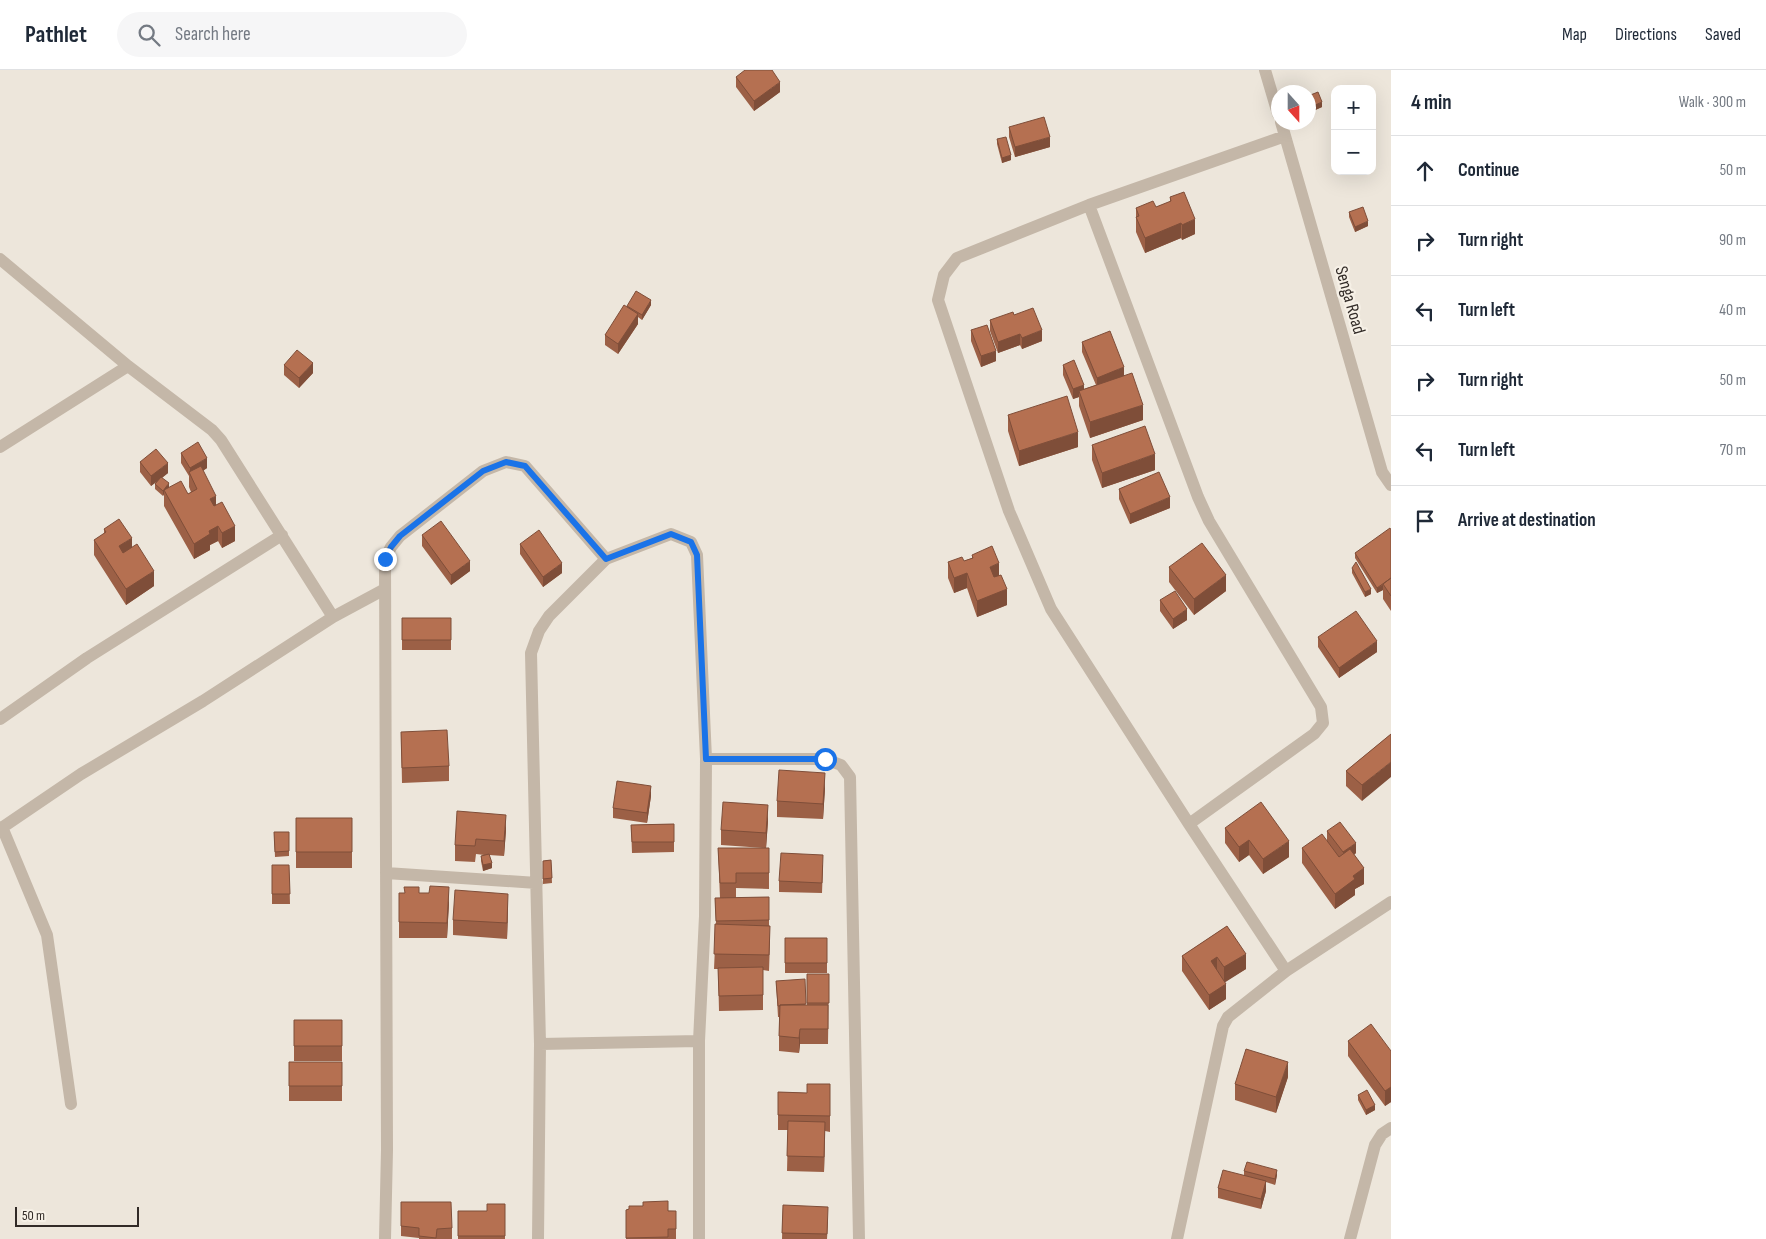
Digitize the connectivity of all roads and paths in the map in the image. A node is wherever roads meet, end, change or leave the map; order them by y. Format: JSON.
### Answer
{"nodes":[{"id":1,"x":1265,"y":70,"type":"edge"},
{"id":2,"x":1271,"y":90,"type":"edge"},
{"id":3,"x":1283,"y":130,"type":"edge"},
{"id":4,"x":1285,"y":136,"type":"junction"},
{"id":5,"x":1090,"y":205,"type":"junction"},
{"id":6,"x":0,"y":259,"type":"edge"},
{"id":7,"x":128,"y":366,"type":"junction"},
{"id":8,"x":0,"y":447,"type":"edge"},
{"id":9,"x":1391,"y":485,"type":"edge"},
{"id":10,"x":282,"y":535,"type":"junction"},
{"id":11,"x":606,"y":559,"type":"junction"},
{"id":12,"x":385,"y":589,"type":"junction"},
{"id":13,"x":333,"y":617,"type":"junction"},
{"id":14,"x":0,"y":719,"type":"edge"},
{"id":15,"x":706,"y":759,"type":"junction"},
{"id":16,"x":1189,"y":824,"type":"junction"},
{"id":17,"x":1,"y":828,"type":"edge"},
{"id":18,"x":386,"y":873,"type":"junction"},
{"id":19,"x":537,"y":883,"type":"junction"},
{"id":20,"x":1391,"y":902,"type":"edge"},
{"id":21,"x":1286,"y":971,"type":"junction"},
{"id":22,"x":699,"y":1041,"type":"junction"},
{"id":23,"x":540,"y":1044,"type":"junction"},
{"id":24,"x":71,"y":1104,"type":"dead end"},
{"id":25,"x":1391,"y":1128,"type":"edge"},
{"id":26,"x":385,"y":1239,"type":"edge"},
{"id":27,"x":538,"y":1239,"type":"edge"},
{"id":28,"x":699,"y":1239,"type":"edge"},
{"id":29,"x":859,"y":1239,"type":"edge"},
{"id":30,"x":1177,"y":1239,"type":"edge"},
{"id":31,"x":1350,"y":1239,"type":"edge"}],
"edges":[{"from":1,"to":2,"type":"street"},
{"from":3,"to":4,"type":"street","name":"Senga Road"},
{"from":4,"to":5,"type":"street"},
{"from":4,"to":9,"type":"street","name":"Senga Road"},
{"from":5,"to":16,"type":"street"},
{"from":5,"to":16,"type":"street"},
{"from":6,"to":7,"type":"street"},
{"from":7,"to":8,"type":"street"},
{"from":7,"to":10,"type":"street"},
{"from":10,"to":13,"type":"street"},
{"from":10,"to":14,"type":"street"},
{"from":11,"to":12,"type":"street"},
{"from":11,"to":15,"type":"street"},
{"from":11,"to":19,"type":"street"},
{"from":12,"to":13,"type":"street"},
{"from":12,"to":18,"type":"street"},
{"from":13,"to":17,"type":"street"},
{"from":15,"to":22,"type":"street"},
{"from":15,"to":29,"type":"street"},
{"from":16,"to":21,"type":"street"},
{"from":17,"to":24,"type":"street"},
{"from":18,"to":19,"type":"street"},
{"from":18,"to":26,"type":"street"},
{"from":19,"to":23,"type":"street"},
{"from":20,"to":21,"type":"street"},
{"from":21,"to":30,"type":"street"},
{"from":22,"to":23,"type":"street"},
{"from":22,"to":28,"type":"street"},
{"from":23,"to":27,"type":"street"},
{"from":25,"to":31,"type":"street"}]}
